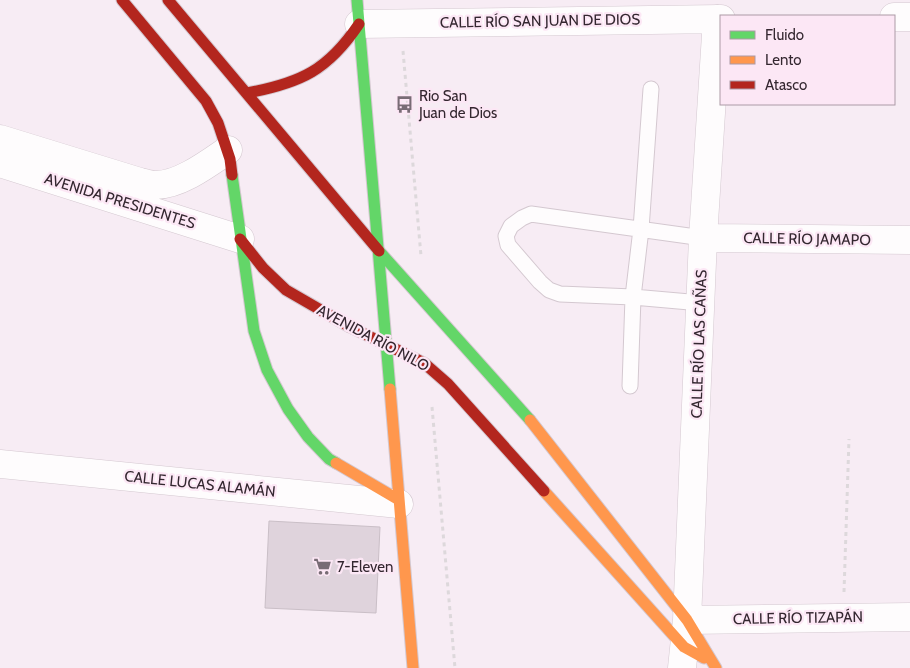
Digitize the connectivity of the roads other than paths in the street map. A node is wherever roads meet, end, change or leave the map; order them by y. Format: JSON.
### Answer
{"nodes":[{"id":1,"x":122,"y":0,"type":"edge"},
{"id":2,"x":168,"y":0,"type":"edge"},
{"id":3,"x":358,"y":12,"type":"edge"},
{"id":4,"x":895,"y":17,"type":"edge"},
{"id":5,"x":910,"y":17,"type":"edge"},
{"id":6,"x":719,"y":19,"type":"edge"},
{"id":7,"x":651,"y":89,"type":"dead end"},
{"id":8,"x":247,"y":93,"type":"junction"},
{"id":9,"x":0,"y":139,"type":"edge"},
{"id":10,"x":228,"y":150,"type":"junction"},
{"id":11,"x":0,"y":163,"type":"edge"},
{"id":12,"x":641,"y":229,"type":"junction"},
{"id":13,"x":240,"y":238,"type":"junction"},
{"id":14,"x":704,"y":238,"type":"junction"},
{"id":15,"x":910,"y":240,"type":"edge"},
{"id":16,"x":378,"y":249,"type":"junction"},
{"id":17,"x":633,"y":297,"type":"junction"},
{"id":18,"x":701,"y":304,"type":"junction"},
{"id":19,"x":386,"y":344,"type":"junction"},
{"id":20,"x":630,"y":386,"type":"dead end"},
{"id":21,"x":0,"y":464,"type":"edge"},
{"id":22,"x":399,"y":502,"type":"junction"},
{"id":23,"x":910,"y":617,"type":"edge"},
{"id":24,"x":687,"y":620,"type":"junction"},
{"id":25,"x":683,"y":658,"type":"edge"},
{"id":26,"x":714,"y":665,"type":"edge"},
{"id":27,"x":413,"y":668,"type":"edge"}],
"edges":[{"from":1,"to":10,"type":"main road","name":"AVENIDA RÍO NILO"},
{"from":2,"to":8,"type":"main road","name":"AVENIDA RÍO NILO"},
{"from":3,"to":6,"type":"street","name":"CALLE RÍO SAN JUAN DE DIOS"},
{"from":3,"to":8,"type":"main road"},
{"from":3,"to":16,"type":"main road"},
{"from":4,"to":5,"type":"street"},
{"from":6,"to":14,"type":"street","name":"CALLE RÍO LAS CAÑAS"},
{"from":7,"to":12,"type":"lane"},
{"from":8,"to":16,"type":"main road","name":"AVENIDA RÍO NILO"},
{"from":9,"to":10,"type":"street","name":"AVENIDA PRESIDENTES"},
{"from":10,"to":13,"type":"main road","name":"AVENIDA RÍO NILO"},
{"from":11,"to":13,"type":"street","name":"AVENIDA PRESIDENTES"},
{"from":12,"to":14,"type":"lane"},
{"from":12,"to":17,"type":"lane"},
{"from":12,"to":17,"type":"lane"},
{"from":13,"to":19,"type":"main road","name":"AVENIDA RÍO NILO"},
{"from":13,"to":22,"type":"main road"},
{"from":14,"to":15,"type":"street","name":"CALLE RÍO JAMAPO"},
{"from":14,"to":18,"type":"street","name":"CALLE RÍO LAS CAÑAS"},
{"from":16,"to":19,"type":"main road"},
{"from":16,"to":24,"type":"main road","name":"AVENIDA RÍO NILO"},
{"from":17,"to":18,"type":"lane"},
{"from":17,"to":20,"type":"lane"},
{"from":18,"to":24,"type":"street","name":"CALLE RÍO LAS CAÑAS"},
{"from":19,"to":22,"type":"main road"},
{"from":19,"to":25,"type":"main road","name":"AVENIDA RÍO NILO"},
{"from":21,"to":22,"type":"street","name":"CALLE LUCAS ALAMÁN"},
{"from":22,"to":27,"type":"main road"},
{"from":23,"to":24,"type":"street","name":"CALLE RÍO TIZAPÁN"},
{"from":24,"to":25,"type":"street","name":"CALLE RÍO LAS CAÑAS"},
{"from":24,"to":26,"type":"main road","name":"AVENIDA RÍO NILO"},
{"from":25,"to":26,"type":"main road","name":"AVENIDA RÍO NILO"}]}
